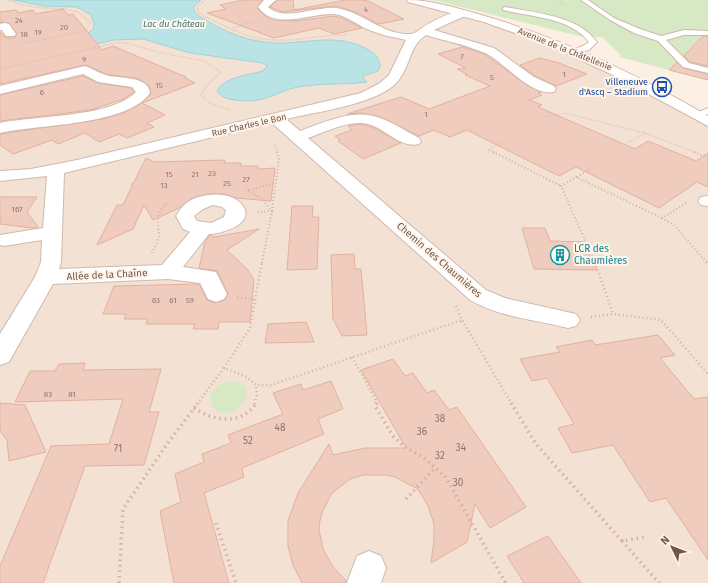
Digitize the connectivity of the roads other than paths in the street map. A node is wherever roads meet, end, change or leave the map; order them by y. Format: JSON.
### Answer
{"nodes":[{"id":1,"x":271,"y":0,"type":"edge"},
{"id":2,"x":412,"y":0,"type":"edge"},
{"id":3,"x":584,"y":0,"type":"edge"},
{"id":4,"x":505,"y":9,"type":"dead end"},
{"id":5,"x":462,"y":13,"type":"junction"},
{"id":6,"x":0,"y":27,"type":"edge"},
{"id":7,"x":708,"y":33,"type":"edge"},
{"id":8,"x":10,"y":34,"type":"dead end"},
{"id":9,"x":420,"y":34,"type":"junction"},
{"id":10,"x":660,"y":39,"type":"junction"},
{"id":11,"x":575,"y":52,"type":"junction"},
{"id":12,"x":708,"y":71,"type":"edge"},
{"id":13,"x":549,"y":89,"type":"dead end"},
{"id":14,"x":0,"y":90,"type":"edge"},
{"id":15,"x":704,"y":116,"type":"edge"},
{"id":16,"x":277,"y":118,"type":"junction"},
{"id":17,"x":0,"y":128,"type":"edge"},
{"id":18,"x":297,"y":137,"type":"junction"},
{"id":19,"x":413,"y":141,"type":"dead end"},
{"id":20,"x":56,"y":170,"type":"junction"},
{"id":21,"x":0,"y":176,"type":"edge"},
{"id":22,"x":202,"y":230,"type":"dead end"},
{"id":23,"x":53,"y":232,"type":"junction"},
{"id":24,"x":1,"y":239,"type":"edge"},
{"id":25,"x":168,"y":272,"type":"junction"},
{"id":26,"x":46,"y":278,"type":"junction"},
{"id":27,"x":216,"y":294,"type":"dead end"},
{"id":28,"x":568,"y":320,"type":"road end"},
{"id":29,"x":0,"y":355,"type":"edge"}],
"edges":[{"from":1,"to":9,"type":"street"},
{"from":2,"to":5,"type":"street","name":"Avenue de la Châtellenie"},
{"from":3,"to":10,"type":"lane"},
{"from":4,"to":11,"type":"lane"},
{"from":5,"to":9,"type":"street"},
{"from":5,"to":11,"type":"street","name":"Avenue de la Châtellenie"},
{"from":6,"to":8,"type":"street"},
{"from":7,"to":10,"type":"lane"},
{"from":9,"to":13,"type":"street"},
{"from":9,"to":16,"type":"street","name":"Rue Charles le Bon"},
{"from":10,"to":12,"type":"lane"},
{"from":11,"to":15,"type":"street","name":"Avenue de la Châtellenie"},
{"from":14,"to":17,"type":"street"},
{"from":16,"to":18,"type":"street","name":"Chemin des Chaumières"},
{"from":16,"to":20,"type":"street","name":"Rue Charles le Bon"},
{"from":18,"to":19,"type":"street"},
{"from":18,"to":28,"type":"street","name":"Chemin des Chaumières"},
{"from":20,"to":21,"type":"street","name":"Rue Charles le Bon"},
{"from":20,"to":23,"type":"street"},
{"from":22,"to":25,"type":"street"},
{"from":23,"to":24,"type":"street"},
{"from":23,"to":26,"type":"street"},
{"from":25,"to":26,"type":"street","name":"Allée de la Chaîne"},
{"from":25,"to":27,"type":"street","name":"Allée de la Chaîne"},
{"from":26,"to":29,"type":"street"}]}
